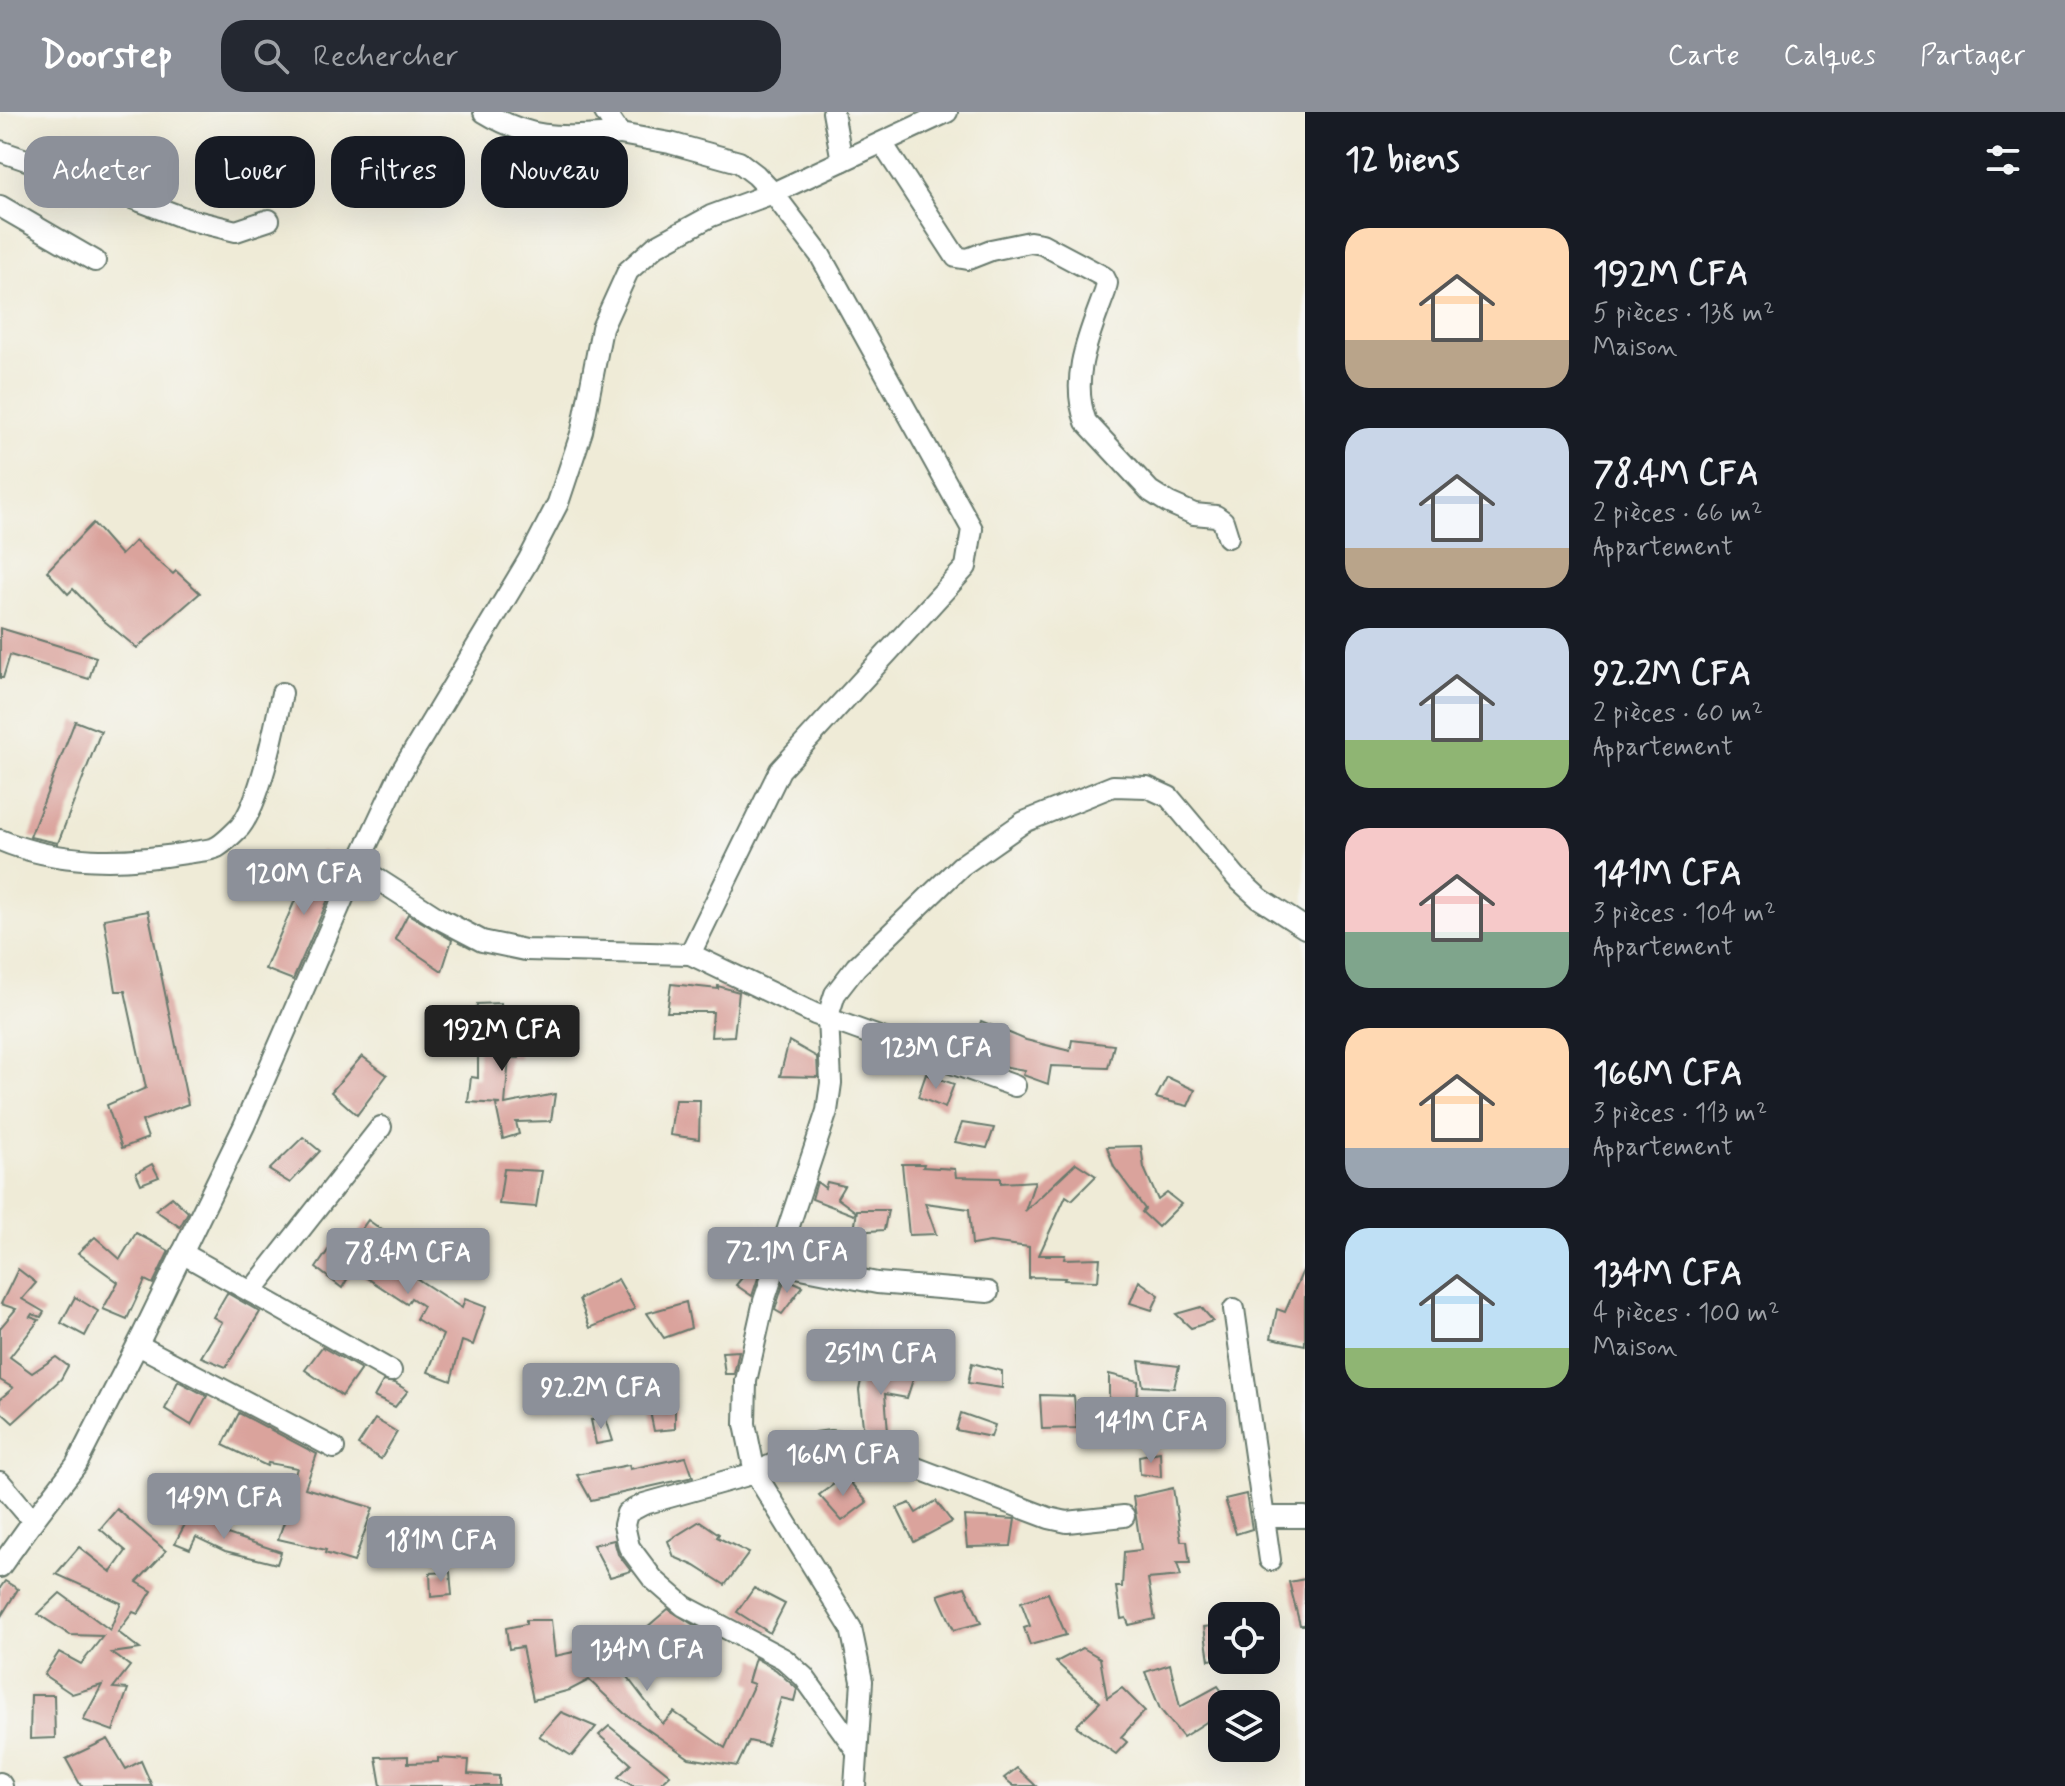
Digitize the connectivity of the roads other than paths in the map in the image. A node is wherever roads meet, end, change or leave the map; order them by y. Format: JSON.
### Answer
{"nodes":[{"id":1,"x":484,"y":112,"type":"edge"},
{"id":2,"x":605,"y":112,"type":"edge"},
{"id":3,"x":833,"y":112,"type":"edge"},
{"id":4,"x":937,"y":114,"type":"edge"},
{"id":5,"x":620,"y":134,"type":"junction"},
{"id":6,"x":882,"y":143,"type":"junction"},
{"id":7,"x":0,"y":151,"type":"edge"},
{"id":8,"x":842,"y":161,"type":"junction"},
{"id":9,"x":773,"y":193,"type":"junction"},
{"id":10,"x":0,"y":206,"type":"edge"},
{"id":11,"x":269,"y":220,"type":"dead end"},
{"id":12,"x":95,"y":261,"type":"dead end"},
{"id":13,"x":1228,"y":537,"type":"dead end"},
{"id":14,"x":282,"y":693,"type":"dead end"},
{"id":15,"x":0,"y":840,"type":"edge"},
{"id":16,"x":357,"y":866,"type":"junction"},
{"id":17,"x":1305,"y":928,"type":"edge"},
{"id":18,"x":690,"y":954,"type":"junction"},
{"id":19,"x":828,"y":1016,"type":"junction"},
{"id":20,"x":1015,"y":1086,"type":"dead end"},
{"id":21,"x":381,"y":1127,"type":"dead end"},
{"id":22,"x":182,"y":1253,"type":"junction"},
{"id":23,"x":776,"y":1263,"type":"junction"},
{"id":24,"x":251,"y":1292,"type":"junction"},
{"id":25,"x":988,"y":1292,"type":"dead end"},
{"id":26,"x":1234,"y":1309,"type":"dead end"},
{"id":27,"x":138,"y":1345,"type":"junction"},
{"id":28,"x":391,"y":1371,"type":"dead end"},
{"id":29,"x":334,"y":1448,"type":"dead end"},
{"id":30,"x":755,"y":1473,"type":"junction"},
{"id":31,"x":0,"y":1482,"type":"edge"},
{"id":32,"x":1124,"y":1516,"type":"dead end"},
{"id":33,"x":1264,"y":1517,"type":"junction"},
{"id":34,"x":1305,"y":1517,"type":"edge"},
{"id":35,"x":33,"y":1521,"type":"junction"},
{"id":36,"x":1270,"y":1560,"type":"dead end"},
{"id":37,"x":0,"y":1567,"type":"edge"},
{"id":38,"x":857,"y":1751,"type":"junction"},
{"id":39,"x":855,"y":1786,"type":"edge"}],
"edges":[{"from":1,"to":5,"type":"street"},
{"from":2,"to":5,"type":"street"},
{"from":3,"to":8,"type":"street"},
{"from":4,"to":6,"type":"street"},
{"from":5,"to":9,"type":"street"},
{"from":6,"to":8,"type":"street"},
{"from":6,"to":13,"type":"street"},
{"from":7,"to":11,"type":"street"},
{"from":8,"to":9,"type":"street"},
{"from":9,"to":16,"type":"street"},
{"from":9,"to":18,"type":"street"},
{"from":10,"to":12,"type":"street"},
{"from":14,"to":15,"type":"street"},
{"from":16,"to":18,"type":"street"},
{"from":16,"to":22,"type":"street"},
{"from":17,"to":19,"type":"street"},
{"from":18,"to":19,"type":"street"},
{"from":19,"to":20,"type":"street"},
{"from":19,"to":23,"type":"street"},
{"from":21,"to":24,"type":"street"},
{"from":22,"to":24,"type":"street"},
{"from":22,"to":27,"type":"street"},
{"from":23,"to":25,"type":"street"},
{"from":23,"to":30,"type":"street"},
{"from":24,"to":28,"type":"street"},
{"from":26,"to":33,"type":"street"},
{"from":27,"to":29,"type":"street"},
{"from":27,"to":35,"type":"street"},
{"from":30,"to":32,"type":"street"},
{"from":30,"to":38,"type":"street"},
{"from":30,"to":38,"type":"street"},
{"from":31,"to":35,"type":"street"},
{"from":33,"to":34,"type":"street"},
{"from":33,"to":36,"type":"street"},
{"from":35,"to":37,"type":"street"},
{"from":38,"to":39,"type":"street"}]}
